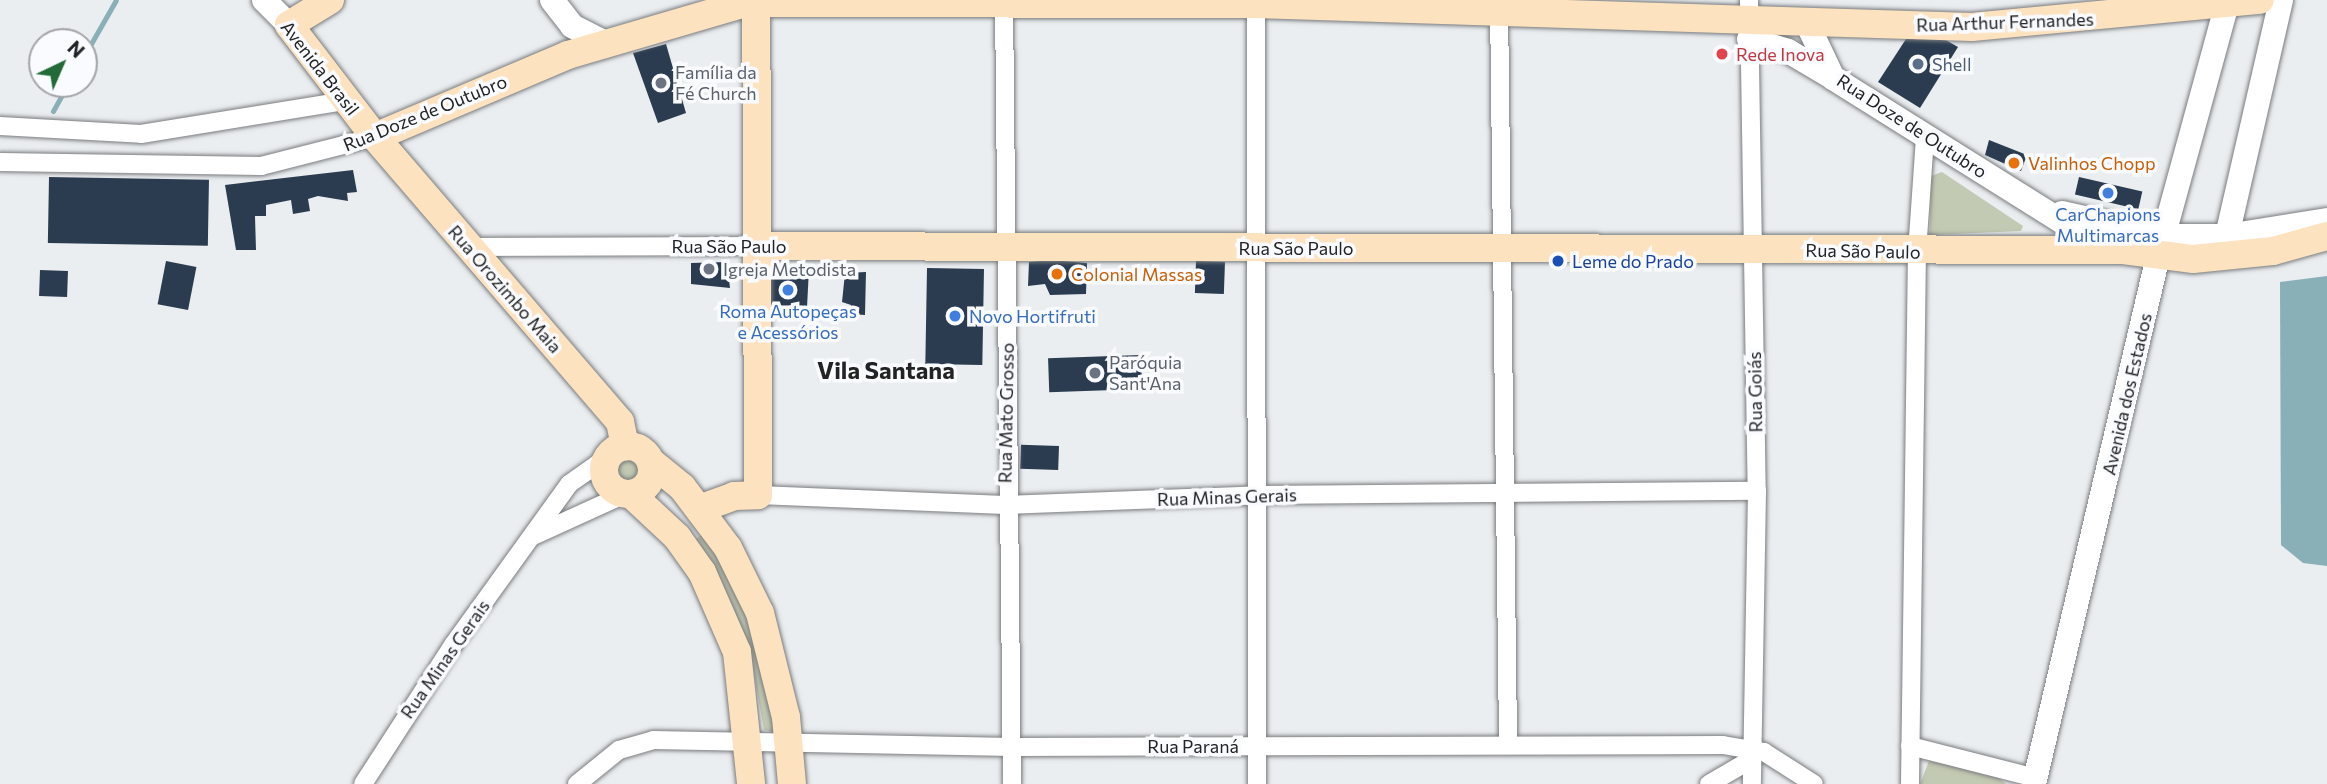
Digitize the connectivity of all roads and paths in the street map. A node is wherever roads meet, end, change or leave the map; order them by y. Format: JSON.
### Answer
{"nodes":[{"id":1,"x":264,"y":0,"type":"edge"},
{"id":2,"x":330,"y":0,"type":"edge"},
{"id":3,"x":552,"y":0,"type":"edge"},
{"id":4,"x":2260,"y":0,"type":"edge"},
{"id":5,"x":2281,"y":0,"type":"edge"},
{"id":6,"x":754,"y":1,"type":"edge"},
{"id":7,"x":1004,"y":2,"type":"edge"},
{"id":8,"x":2226,"y":3,"type":"edge"},
{"id":9,"x":1255,"y":4,"type":"junction"},
{"id":10,"x":1499,"y":6,"type":"edge"},
{"id":11,"x":1749,"y":20,"type":"edge"},
{"id":12,"x":1807,"y":23,"type":"junction"},
{"id":13,"x":289,"y":25,"type":"junction"},
{"id":14,"x":606,"y":43,"type":"junction"},
{"id":15,"x":1833,"y":78,"type":"junction"},
{"id":16,"x":345,"y":100,"type":"junction"},
{"id":17,"x":0,"y":126,"type":"edge"},
{"id":18,"x":375,"y":137,"type":"junction"},
{"id":19,"x":1925,"y":139,"type":"junction"},
{"id":20,"x":0,"y":162,"type":"edge"},
{"id":21,"x":2041,"y":207,"type":"junction"},
{"id":22,"x":2327,"y":220,"type":"edge"},
{"id":23,"x":2227,"y":236,"type":"junction"},
{"id":24,"x":2327,"y":236,"type":"edge"},
{"id":25,"x":1009,"y":244,"type":"junction"},
{"id":26,"x":1499,"y":245,"type":"junction"},
{"id":27,"x":755,"y":246,"type":"junction"},
{"id":28,"x":2162,"y":246,"type":"junction"},
{"id":29,"x":469,"y":247,"type":"junction"},
{"id":30,"x":1256,"y":248,"type":"junction"},
{"id":31,"x":1753,"y":249,"type":"junction"},
{"id":32,"x":2123,"y":250,"type":"junction"},
{"id":33,"x":1917,"y":253,"type":"junction"},
{"id":34,"x":616,"y":452,"type":"junction"},
{"id":35,"x":651,"y":462,"type":"junction"},
{"id":36,"x":1757,"y":491,"type":"junction"},
{"id":37,"x":628,"y":494,"type":"junction"},
{"id":38,"x":758,"y":495,"type":"junction"},
{"id":39,"x":1260,"y":495,"type":"junction"},
{"id":40,"x":1508,"y":496,"type":"junction"},
{"id":41,"x":1005,"y":505,"type":"junction"},
{"id":42,"x":699,"y":509,"type":"junction"},
{"id":43,"x":531,"y":537,"type":"junction"},
{"id":44,"x":677,"y":537,"type":"junction"},
{"id":45,"x":790,"y":742,"type":"junction"},
{"id":46,"x":1507,"y":743,"type":"junction"},
{"id":47,"x":750,"y":744,"type":"junction"},
{"id":48,"x":1255,"y":746,"type":"junction"},
{"id":49,"x":1910,"y":746,"type":"junction"},
{"id":50,"x":1012,"y":747,"type":"junction"},
{"id":51,"x":1753,"y":754,"type":"junction"},
{"id":52,"x":2035,"y":781,"type":"edge"},
{"id":53,"x":363,"y":784,"type":"edge"},
{"id":54,"x":577,"y":784,"type":"edge"},
{"id":55,"x":751,"y":784,"type":"edge"},
{"id":56,"x":792,"y":784,"type":"edge"},
{"id":57,"x":1012,"y":784,"type":"edge"},
{"id":58,"x":1256,"y":784,"type":"edge"},
{"id":59,"x":1709,"y":784,"type":"edge"},
{"id":60,"x":1752,"y":784,"type":"edge"},
{"id":61,"x":1814,"y":784,"type":"edge"},
{"id":62,"x":1910,"y":784,"type":"edge"}],
"edges":[{"from":1,"to":13,"type":"main road","name":"Avenida Brasil"},
{"from":2,"to":13,"type":"main road"},
{"from":3,"to":14,"type":"main road"},
{"from":4,"to":8,"type":"main road","name":"Rua Arthur Fernandes"},
{"from":5,"to":23,"type":"main road"},
{"from":6,"to":7,"type":"main road","name":"Rua Doze de Outubro"},
{"from":6,"to":14,"type":"main road","name":"Rua Doze de Outubro"},
{"from":6,"to":27,"type":"main road"},
{"from":7,"to":9,"type":"main road","name":"Rua Doze de Outubro"},
{"from":7,"to":25,"type":"street","name":"Rua Mato Grosso"},
{"from":8,"to":12,"type":"main road","name":"Rua Arthur Fernandes"},
{"from":8,"to":28,"type":"main road","name":"Avenida dos Estados"},
{"from":9,"to":10,"type":"main road","name":"Rua Arthur Fernandes"},
{"from":9,"to":30,"type":"street"},
{"from":10,"to":11,"type":"main road","name":"Rua Arthur Fernandes"},
{"from":10,"to":26,"type":"street"},
{"from":11,"to":12,"type":"main road","name":"Rua Arthur Fernandes"},
{"from":11,"to":15,"type":"main road"},
{"from":11,"to":31,"type":"street","name":"Rua Goiás"},
{"from":12,"to":15,"type":"main road","name":"Rua Doze de Outubro"},
{"from":13,"to":16,"type":"main road","name":"Avenida Brasil"},
{"from":14,"to":18,"type":"main road","name":"Rua Doze de Outubro"},
{"from":15,"to":19,"type":"main road","name":"Rua Doze de Outubro"},
{"from":16,"to":17,"type":"street"},
{"from":16,"to":18,"type":"main road","name":"Avenida Brasil"},
{"from":18,"to":20,"type":"street","name":"Rua Doze de Outubro"},
{"from":18,"to":29,"type":"main road","name":"Rua Orozimbo Maia"},
{"from":19,"to":21,"type":"main road","name":"Rua Doze de Outubro"},
{"from":19,"to":33,"type":"street"},
{"from":21,"to":28,"type":"main road","name":"Rua Doze de Outubro"},
{"from":21,"to":32,"type":"main road","name":"Rua Doze de Outubro"},
{"from":22,"to":23,"type":"main road","name":"Rua Doze de Outubro"},
{"from":23,"to":28,"type":"main road","name":"Rua Doze de Outubro"},
{"from":24,"to":28,"type":"main road","name":"Rua Doze de Outubro"},
{"from":25,"to":27,"type":"main road","name":"Rua São Paulo"},
{"from":25,"to":30,"type":"main road","name":"Rua São Paulo"},
{"from":25,"to":41,"type":"street","name":"Rua Mato Grosso"},
{"from":26,"to":30,"type":"main road","name":"Rua São Paulo"},
{"from":26,"to":31,"type":"main road","name":"Rua São Paulo"},
{"from":26,"to":40,"type":"street"},
{"from":27,"to":29,"type":"street","name":"Rua São Paulo"},
{"from":27,"to":38,"type":"main road"},
{"from":28,"to":32,"type":"main road","name":"Rua Doze de Outubro"},
{"from":28,"to":52,"type":"main road","name":"Avenida dos Estados"},
{"from":29,"to":34,"type":"main road","name":"Rua Orozimbo Maia"},
{"from":30,"to":39,"type":"street"},
{"from":31,"to":33,"type":"main road","name":"Rua São Paulo"},
{"from":31,"to":36,"type":"street","name":"Rua Goiás"},
{"from":32,"to":33,"type":"main road","name":"Rua São Paulo"},
{"from":33,"to":49,"type":"street"},
{"from":34,"to":35,"type":"main road"},
{"from":34,"to":37,"type":"main road"},
{"from":34,"to":43,"type":"street","name":"Rua Minas Gerais"},
{"from":35,"to":37,"type":"main road"},
{"from":35,"to":42,"type":"main road"},
{"from":36,"to":40,"type":"street","name":"Rua Minas Gerais"},
{"from":36,"to":51,"type":"street","name":"Rua Goiás"},
{"from":37,"to":43,"type":"street"},
{"from":37,"to":44,"type":"main road"},
{"from":38,"to":41,"type":"street","name":"Rua Minas Gerais"},
{"from":38,"to":42,"type":"main road","name":"Rua Minas Gerais"},
{"from":39,"to":40,"type":"street","name":"Rua Minas Gerais"},
{"from":39,"to":41,"type":"street","name":"Rua Minas Gerais"},
{"from":39,"to":48,"type":"street"},
{"from":40,"to":46,"type":"street"},
{"from":41,"to":50,"type":"street","name":"Rua Mato Grosso"},
{"from":42,"to":44,"type":"main road"},
{"from":42,"to":45,"type":"main road"},
{"from":43,"to":53,"type":"street","name":"Rua Minas Gerais"},
{"from":44,"to":47,"type":"main road"},
{"from":45,"to":47,"type":"street","name":"Rua Paraná"},
{"from":45,"to":50,"type":"street","name":"Rua Paraná"},
{"from":45,"to":56,"type":"main road"},
{"from":46,"to":48,"type":"street","name":"Rua Paraná"},
{"from":46,"to":51,"type":"street","name":"Rua Paraná"},
{"from":47,"to":54,"type":"street","name":"Rua Paraná"},
{"from":47,"to":55,"type":"main road"},
{"from":48,"to":50,"type":"street","name":"Rua Paraná"},
{"from":48,"to":58,"type":"street"},
{"from":49,"to":52,"type":"street"},
{"from":49,"to":62,"type":"street"},
{"from":50,"to":57,"type":"street","name":"Rua Mato Grosso"},
{"from":51,"to":59,"type":"street"},
{"from":51,"to":60,"type":"street","name":"Rua Goiás"},
{"from":51,"to":61,"type":"street","name":"Rua Paraná"}]}
